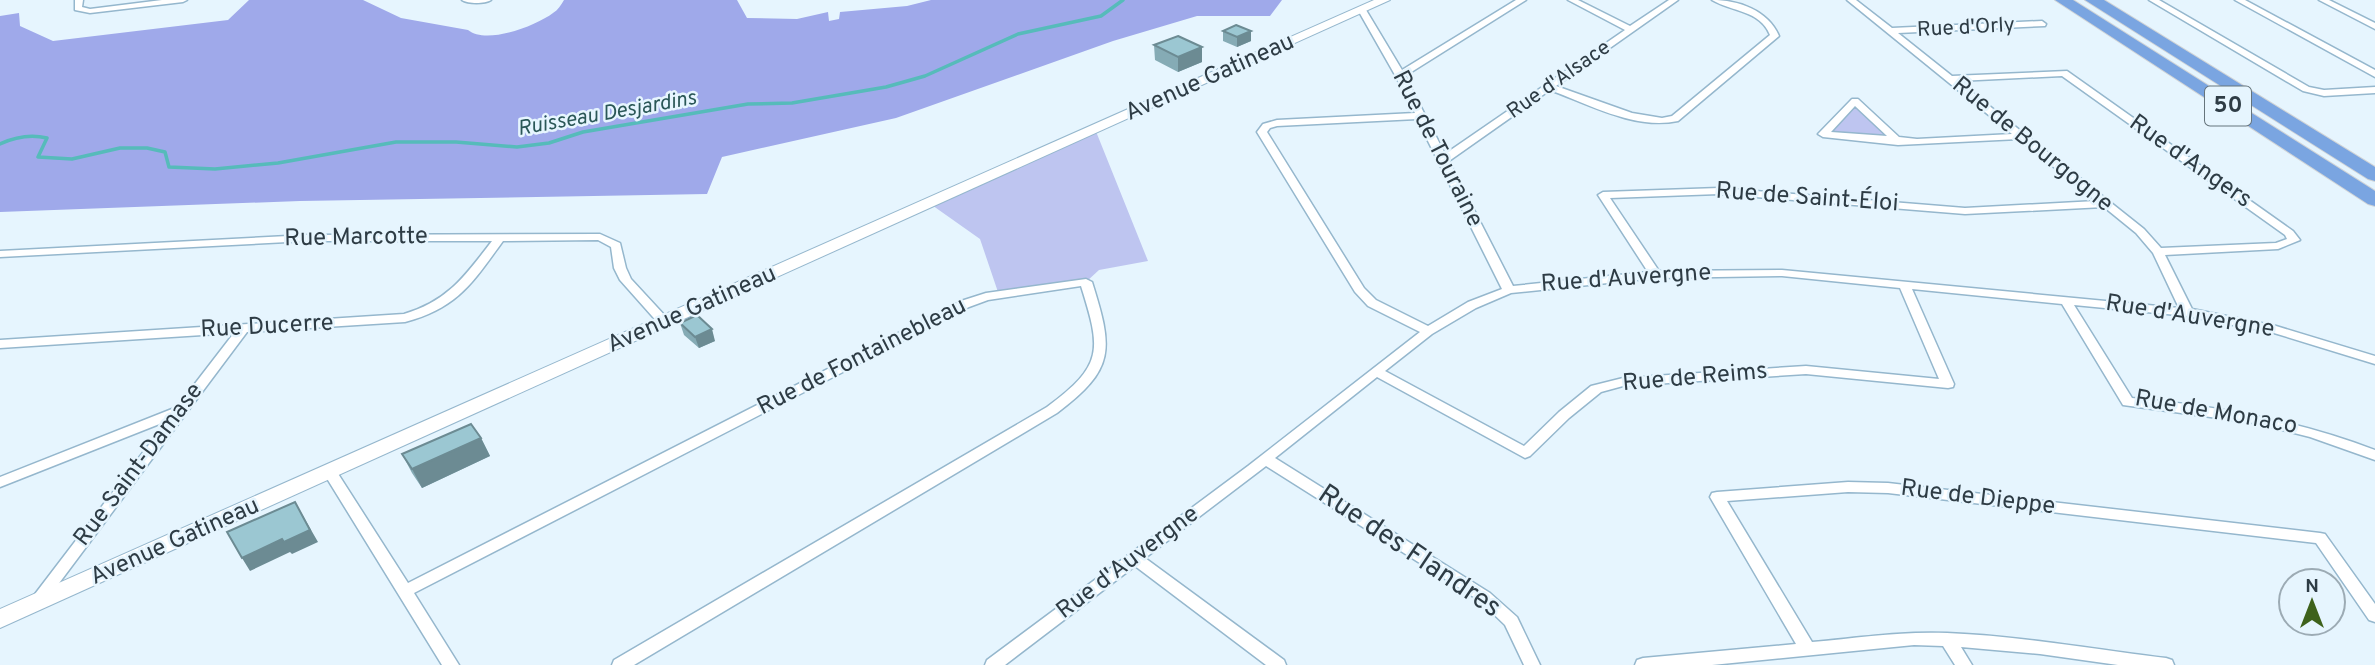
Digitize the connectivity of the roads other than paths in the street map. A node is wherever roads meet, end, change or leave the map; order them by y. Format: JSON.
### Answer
{"nodes":[{"id":1,"x":79,"y":0,"type":"edge"},
{"id":2,"x":183,"y":0,"type":"edge"},
{"id":3,"x":466,"y":0,"type":"edge"},
{"id":4,"x":487,"y":0,"type":"edge"},
{"id":5,"x":1384,"y":0,"type":"edge"},
{"id":6,"x":1522,"y":0,"type":"edge"},
{"id":7,"x":1572,"y":0,"type":"edge"},
{"id":8,"x":1674,"y":0,"type":"edge"},
{"id":9,"x":1716,"y":0,"type":"edge"},
{"id":10,"x":1851,"y":0,"type":"edge"},
{"id":11,"x":2063,"y":0,"type":"edge"},
{"id":12,"x":2094,"y":0,"type":"edge"},
{"id":13,"x":2153,"y":0,"type":"edge"},
{"id":14,"x":2239,"y":0,"type":"edge"},
{"id":15,"x":2323,"y":0,"type":"edge"},
{"id":16,"x":1362,"y":10,"type":"junction"},
{"id":17,"x":2042,"y":24,"type":"dead end"},
{"id":18,"x":2375,"y":26,"type":"edge"},
{"id":19,"x":1631,"y":30,"type":"junction"},
{"id":20,"x":1890,"y":31,"type":"junction"},
{"id":21,"x":2375,"y":74,"type":"edge"},
{"id":22,"x":1400,"y":75,"type":"junction"},
{"id":23,"x":1950,"y":79,"type":"junction"},
{"id":24,"x":1550,"y":87,"type":"junction"},
{"id":25,"x":2375,"y":90,"type":"edge"},
{"id":26,"x":1420,"y":116,"type":"junction"},
{"id":27,"x":2021,"y":136,"type":"junction"},
{"id":28,"x":1899,"y":142,"type":"junction"},
{"id":29,"x":1444,"y":160,"type":"junction"},
{"id":30,"x":2375,"y":174,"type":"edge"},
{"id":31,"x":2375,"y":200,"type":"edge"},
{"id":32,"x":2106,"y":204,"type":"junction"},
{"id":33,"x":500,"y":237,"type":"junction"},
{"id":34,"x":2158,"y":252,"type":"junction"},
{"id":35,"x":0,"y":254,"type":"edge"},
{"id":36,"x":1656,"y":275,"type":"junction"},
{"id":37,"x":1903,"y":284,"type":"junction"},
{"id":38,"x":1509,"y":290,"type":"junction"},
{"id":39,"x":2065,"y":299,"type":"junction"},
{"id":40,"x":2186,"y":312,"type":"junction"},
{"id":41,"x":664,"y":322,"type":"junction"},
{"id":42,"x":244,"y":328,"type":"junction"},
{"id":43,"x":1428,"y":331,"type":"junction"},
{"id":44,"x":0,"y":344,"type":"edge"},
{"id":45,"x":2375,"y":360,"type":"edge"},
{"id":46,"x":1377,"y":372,"type":"junction"},
{"id":47,"x":179,"y":411,"type":"junction"},
{"id":48,"x":2375,"y":455,"type":"edge"},
{"id":49,"x":1266,"y":459,"type":"junction"},
{"id":50,"x":330,"y":472,"type":"junction"},
{"id":51,"x":0,"y":482,"type":"edge"},
{"id":52,"x":1134,"y":558,"type":"junction"},
{"id":53,"x":405,"y":591,"type":"junction"},
{"id":54,"x":36,"y":603,"type":"junction"},
{"id":55,"x":2375,"y":616,"type":"edge"},
{"id":56,"x":0,"y":619,"type":"edge"},
{"id":57,"x":1947,"y":639,"type":"junction"},
{"id":58,"x":1808,"y":649,"type":"junction"},
{"id":59,"x":451,"y":665,"type":"edge"},
{"id":60,"x":620,"y":665,"type":"edge"},
{"id":61,"x":993,"y":665,"type":"edge"},
{"id":62,"x":1278,"y":665,"type":"edge"},
{"id":63,"x":1532,"y":665,"type":"edge"},
{"id":64,"x":1643,"y":665,"type":"edge"},
{"id":65,"x":1964,"y":665,"type":"edge"},
{"id":66,"x":2166,"y":665,"type":"edge"}],
"edges":[{"from":1,"to":2,"type":"street"},
{"from":3,"to":4,"type":"street"},
{"from":5,"to":16,"type":"street","name":"Avenue Gatineau"},
{"from":6,"to":22,"type":"street"},
{"from":7,"to":19,"type":"street"},
{"from":8,"to":19,"type":"street","name":"Rue d'Alsace"},
{"from":9,"to":24,"type":"street"},
{"from":10,"to":20,"type":"street","name":"Rue de Bourgogne"},
{"from":11,"to":31,"type":"highway","number":"50"},
{"from":12,"to":30,"type":"highway","number":"50"},
{"from":13,"to":25,"type":"street"},
{"from":14,"to":21,"type":"street"},
{"from":15,"to":18,"type":"street"},
{"from":16,"to":22,"type":"street","name":"Rue de Touraine"},
{"from":16,"to":41,"type":"street","name":"Avenue Gatineau"},
{"from":17,"to":20,"type":"street","name":"Rue d'Orly"},
{"from":19,"to":24,"type":"street","name":"Rue d'Alsace"},
{"from":20,"to":23,"type":"street","name":"Rue de Bourgogne"},
{"from":22,"to":26,"type":"street","name":"Rue de Touraine"},
{"from":23,"to":27,"type":"street","name":"Rue de Bourgogne"},
{"from":23,"to":34,"type":"street","name":"Rue d'Angers"},
{"from":24,"to":29,"type":"street","name":"Rue d'Alsace"},
{"from":26,"to":29,"type":"street","name":"Rue de Touraine"},
{"from":26,"to":43,"type":"street"},
{"from":27,"to":28,"type":"street"},
{"from":27,"to":32,"type":"street","name":"Rue de Bourgogne"},
{"from":28,"to":28,"type":"street"},
{"from":29,"to":38,"type":"street","name":"Rue de Touraine"},
{"from":32,"to":34,"type":"street","name":"Rue de Bourgogne"},
{"from":32,"to":36,"type":"street","name":"Rue de Saint-Éloi"},
{"from":33,"to":35,"type":"street","name":"Rue Marcotte"},
{"from":33,"to":41,"type":"street","name":"Rue Marcotte"},
{"from":33,"to":42,"type":"street","name":"Rue Ducerre"},
{"from":34,"to":40,"type":"street","name":"Rue de Bourgogne"},
{"from":36,"to":37,"type":"street","name":"Rue d'Auvergne"},
{"from":36,"to":38,"type":"street","name":"Rue d'Auvergne"},
{"from":37,"to":39,"type":"street","name":"Rue d'Auvergne"},
{"from":37,"to":46,"type":"street","name":"Rue de Reims"},
{"from":38,"to":43,"type":"street","name":"Rue d'Auvergne"},
{"from":39,"to":40,"type":"street","name":"Rue d'Auvergne"},
{"from":39,"to":48,"type":"street","name":"Rue de Monaco"},
{"from":40,"to":45,"type":"street","name":"Rue d'Auvergne"},
{"from":41,"to":50,"type":"street","name":"Avenue Gatineau"},
{"from":42,"to":44,"type":"street","name":"Rue Ducerre"},
{"from":42,"to":47,"type":"street","name":"Rue Saint-Damase"},
{"from":43,"to":46,"type":"street","name":"Rue d'Auvergne"},
{"from":46,"to":49,"type":"street","name":"Rue d'Auvergne"},
{"from":47,"to":51,"type":"street"},
{"from":47,"to":54,"type":"street","name":"Rue Saint-Damase"},
{"from":49,"to":52,"type":"street","name":"Rue d'Auvergne"},
{"from":49,"to":63,"type":"street","name":"Rue des Flandres"},
{"from":50,"to":53,"type":"street"},
{"from":50,"to":54,"type":"street","name":"Avenue Gatineau"},
{"from":52,"to":61,"type":"street","name":"Rue d'Auvergne"},
{"from":52,"to":62,"type":"street"},
{"from":53,"to":59,"type":"street"},
{"from":53,"to":60,"type":"street","name":"Rue de Fontainebleau"},
{"from":54,"to":56,"type":"street","name":"Avenue Gatineau"},
{"from":55,"to":58,"type":"street","name":"Rue de Dieppe"},
{"from":57,"to":58,"type":"street"},
{"from":57,"to":65,"type":"street"},
{"from":57,"to":66,"type":"street"},
{"from":58,"to":64,"type":"street"}]}
